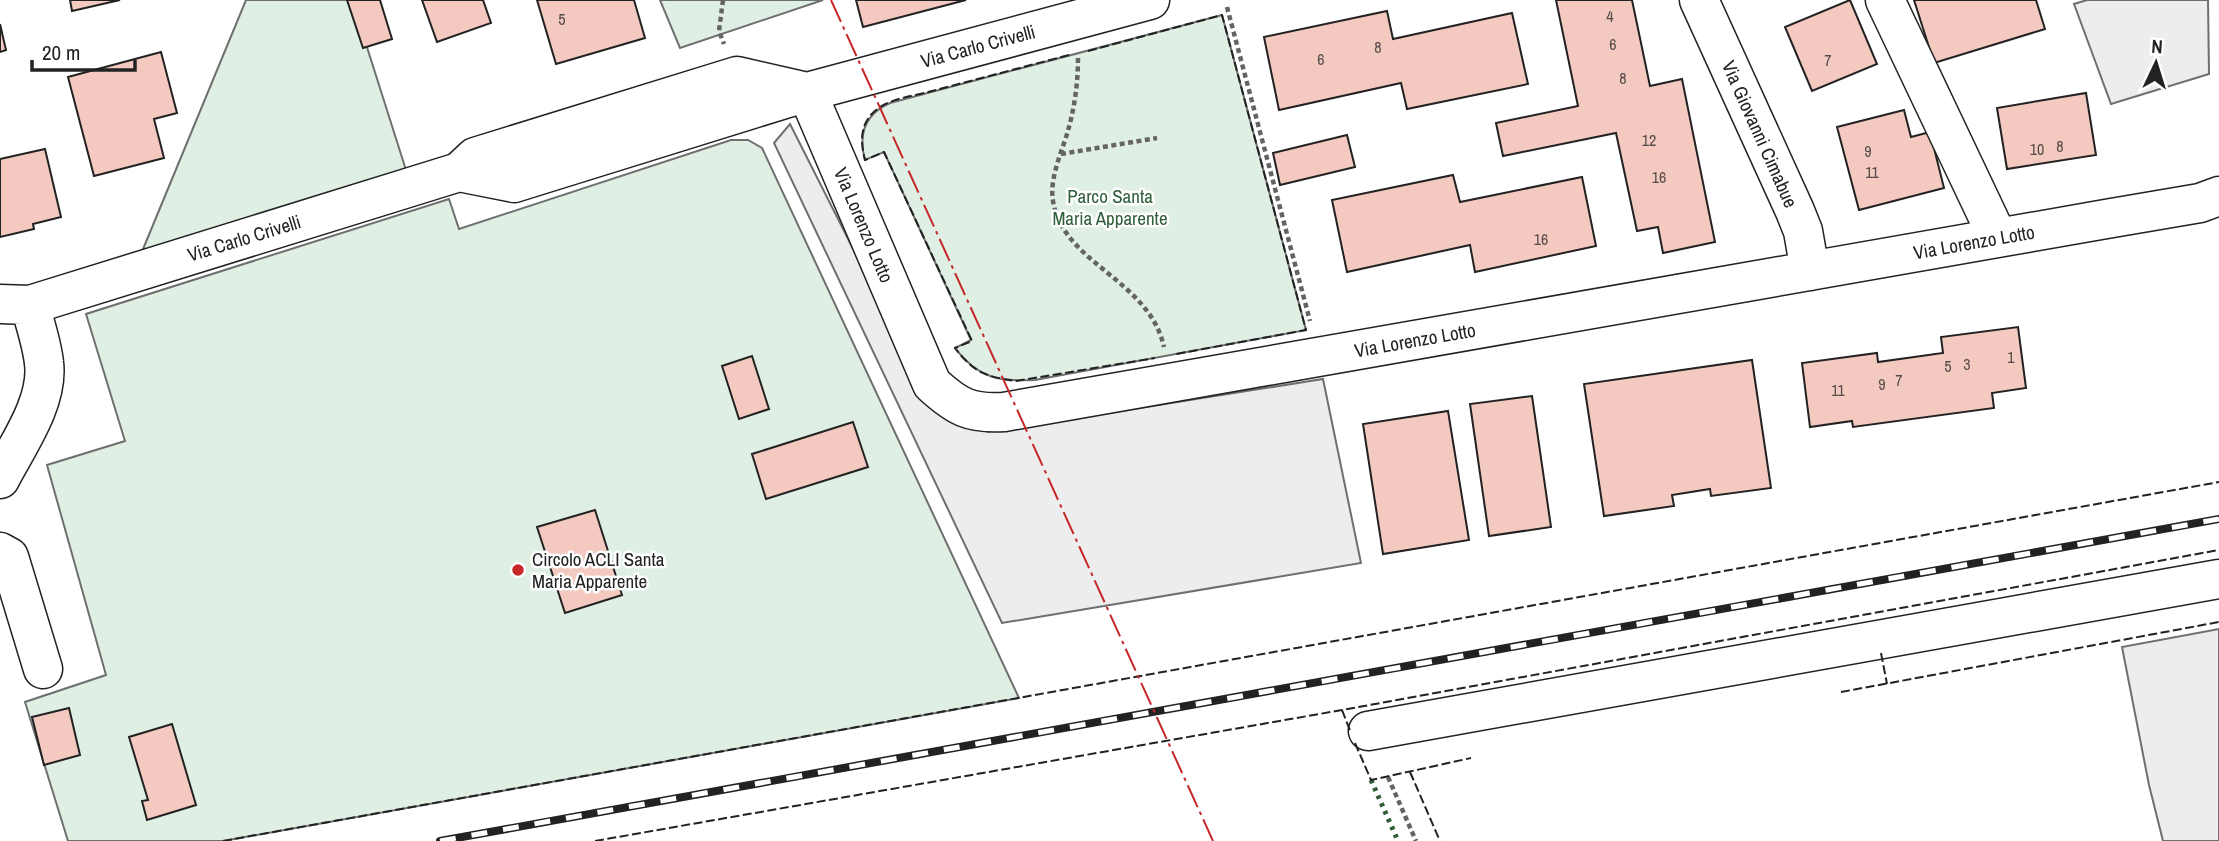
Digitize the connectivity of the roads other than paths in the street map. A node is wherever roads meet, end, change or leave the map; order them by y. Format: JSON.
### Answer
{"nodes":[{"id":1,"x":1150,"y":0,"type":"edge"},
{"id":2,"x":1699,"y":0,"type":"edge"},
{"id":3,"x":1885,"y":0,"type":"edge"},
{"id":4,"x":807,"y":92,"type":"junction"},
{"id":5,"x":2219,"y":196,"type":"edge"},
{"id":6,"x":1998,"y":238,"type":"junction"},
{"id":7,"x":1810,"y":271,"type":"junction"},
{"id":8,"x":15,"y":304,"type":"edge"},
{"id":9,"x":0,"y":480,"type":"edge"},
{"id":10,"x":0,"y":552,"type":"edge"},
{"id":11,"x":2219,"y":579,"type":"edge"},
{"id":12,"x":43,"y":669,"type":"dead end"},
{"id":13,"x":1368,"y":731,"type":"dead end"}],
"edges":[{"from":1,"to":4,"type":"street","name":"Via Carlo Crivelli"},
{"from":2,"to":7,"type":"street","name":"Via Giovanni Cimabue"},
{"from":3,"to":6,"type":"street"},
{"from":4,"to":7,"type":"street","name":"Via Lorenzo Lotto"},
{"from":4,"to":8,"type":"street","name":"Via Carlo Crivelli"},
{"from":5,"to":6,"type":"street","name":"Via Lorenzo Lotto"},
{"from":6,"to":7,"type":"street","name":"Via Lorenzo Lotto"},
{"from":8,"to":9,"type":"street"},
{"from":10,"to":12,"type":"street"},
{"from":11,"to":13,"type":"street"}]}
